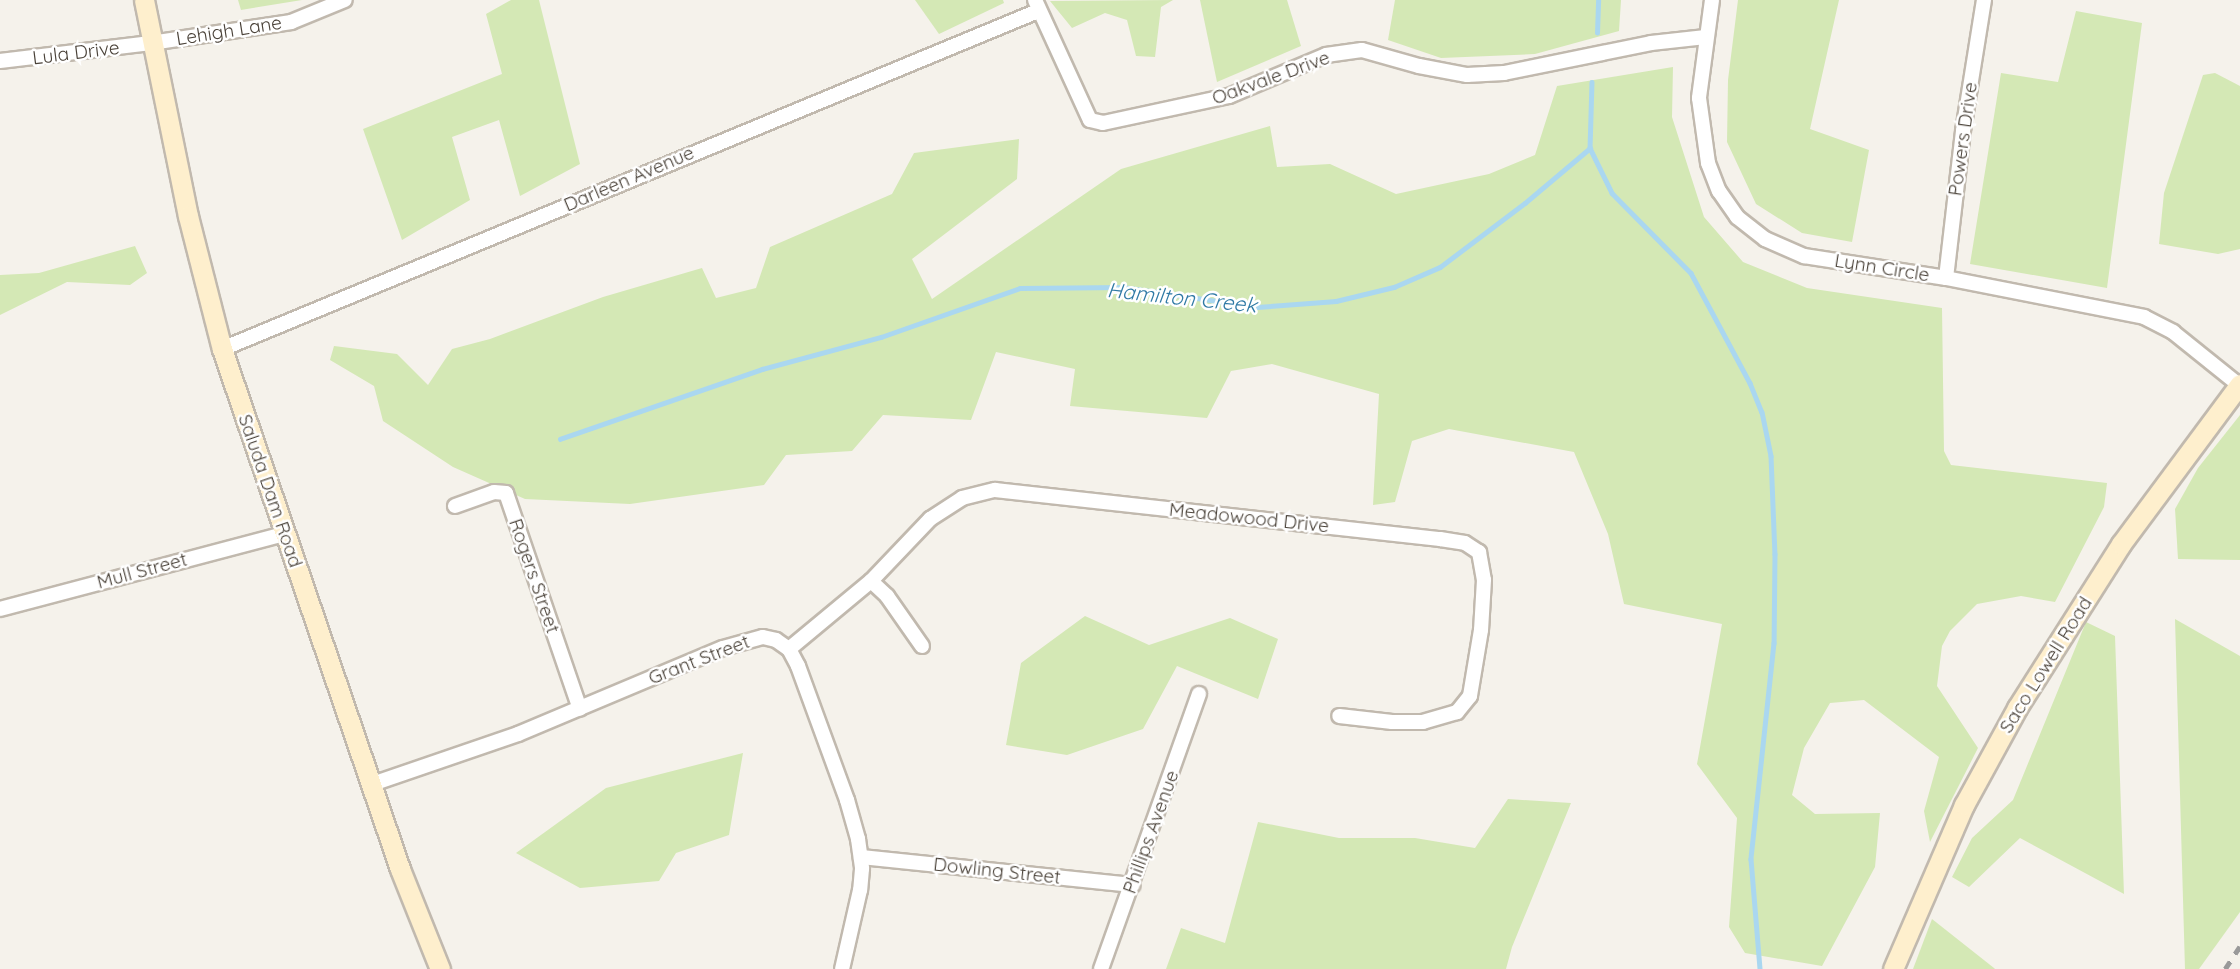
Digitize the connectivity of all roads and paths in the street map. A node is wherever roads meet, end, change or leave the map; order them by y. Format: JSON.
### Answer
{"nodes":[{"id":1,"x":144,"y":0,"type":"edge"},
{"id":2,"x":345,"y":0,"type":"edge"},
{"id":3,"x":1712,"y":0,"type":"edge"},
{"id":4,"x":1984,"y":0,"type":"edge"},
{"id":5,"x":1036,"y":5,"type":"edge"},
{"id":6,"x":1706,"y":37,"type":"junction"},
{"id":7,"x":151,"y":43,"type":"junction"},
{"id":8,"x":0,"y":61,"type":"edge"},
{"id":9,"x":1946,"y":278,"type":"junction"},
{"id":10,"x":222,"y":349,"type":"junction"},
{"id":11,"x":2240,"y":384,"type":"edge"},
{"id":12,"x":455,"y":506,"type":"dead end"},
{"id":13,"x":284,"y":534,"type":"junction"},
{"id":14,"x":871,"y":581,"type":"junction"},
{"id":15,"x":0,"y":609,"type":"edge"},
{"id":16,"x":922,"y":646,"type":"dead end"},
{"id":17,"x":789,"y":649,"type":"junction"},
{"id":18,"x":1199,"y":694,"type":"dead end"},
{"id":19,"x":580,"y":709,"type":"junction"},
{"id":20,"x":1339,"y":716,"type":"dead end"},
{"id":21,"x":372,"y":784,"type":"junction"},
{"id":22,"x":861,"y":857,"type":"junction"},
{"id":23,"x":1133,"y":886,"type":"junction"},
{"id":24,"x":439,"y":969,"type":"edge"},
{"id":25,"x":842,"y":969,"type":"edge"},
{"id":26,"x":1101,"y":969,"type":"edge"},
{"id":27,"x":1893,"y":969,"type":"edge"}],
"edges":[{"from":1,"to":7,"type":"street","name":"Saluda Dam Road"},
{"from":2,"to":7,"type":"street","name":"Lehigh Lane"},
{"from":3,"to":6,"type":"street","name":"Lynn Circle"},
{"from":4,"to":9,"type":"street","name":"Powers Drive"},
{"from":5,"to":6,"type":"street","name":"Oakvale Drive"},
{"from":5,"to":10,"type":"street","name":"Darleen Avenue"},
{"from":6,"to":9,"type":"street","name":"Lynn Circle"},
{"from":7,"to":8,"type":"street","name":"Lula Drive"},
{"from":7,"to":10,"type":"street","name":"Saluda Dam Road"},
{"from":9,"to":11,"type":"street","name":"Lynn Circle"},
{"from":10,"to":13,"type":"street","name":"Saluda Dam Road"},
{"from":11,"to":27,"type":"street","name":"Saco Lowell Road"},
{"from":12,"to":19,"type":"street","name":"Rogers Street"},
{"from":13,"to":15,"type":"street","name":"Mull Street"},
{"from":13,"to":21,"type":"street","name":"Saluda Dam Road"},
{"from":14,"to":16,"type":"street"},
{"from":14,"to":17,"type":"street","name":"Meadowood Drive"},
{"from":14,"to":20,"type":"street","name":"Meadowood Drive"},
{"from":17,"to":19,"type":"street","name":"Grant Street"},
{"from":17,"to":22,"type":"street"},
{"from":18,"to":23,"type":"street","name":"Phillips Avenue"},
{"from":19,"to":21,"type":"street","name":"Grant Street"},
{"from":21,"to":24,"type":"street","name":"Saluda Dam Road"},
{"from":22,"to":23,"type":"street","name":"Dowling Street"},
{"from":22,"to":25,"type":"street"},
{"from":23,"to":26,"type":"street","name":"Phillips Avenue"}]}
